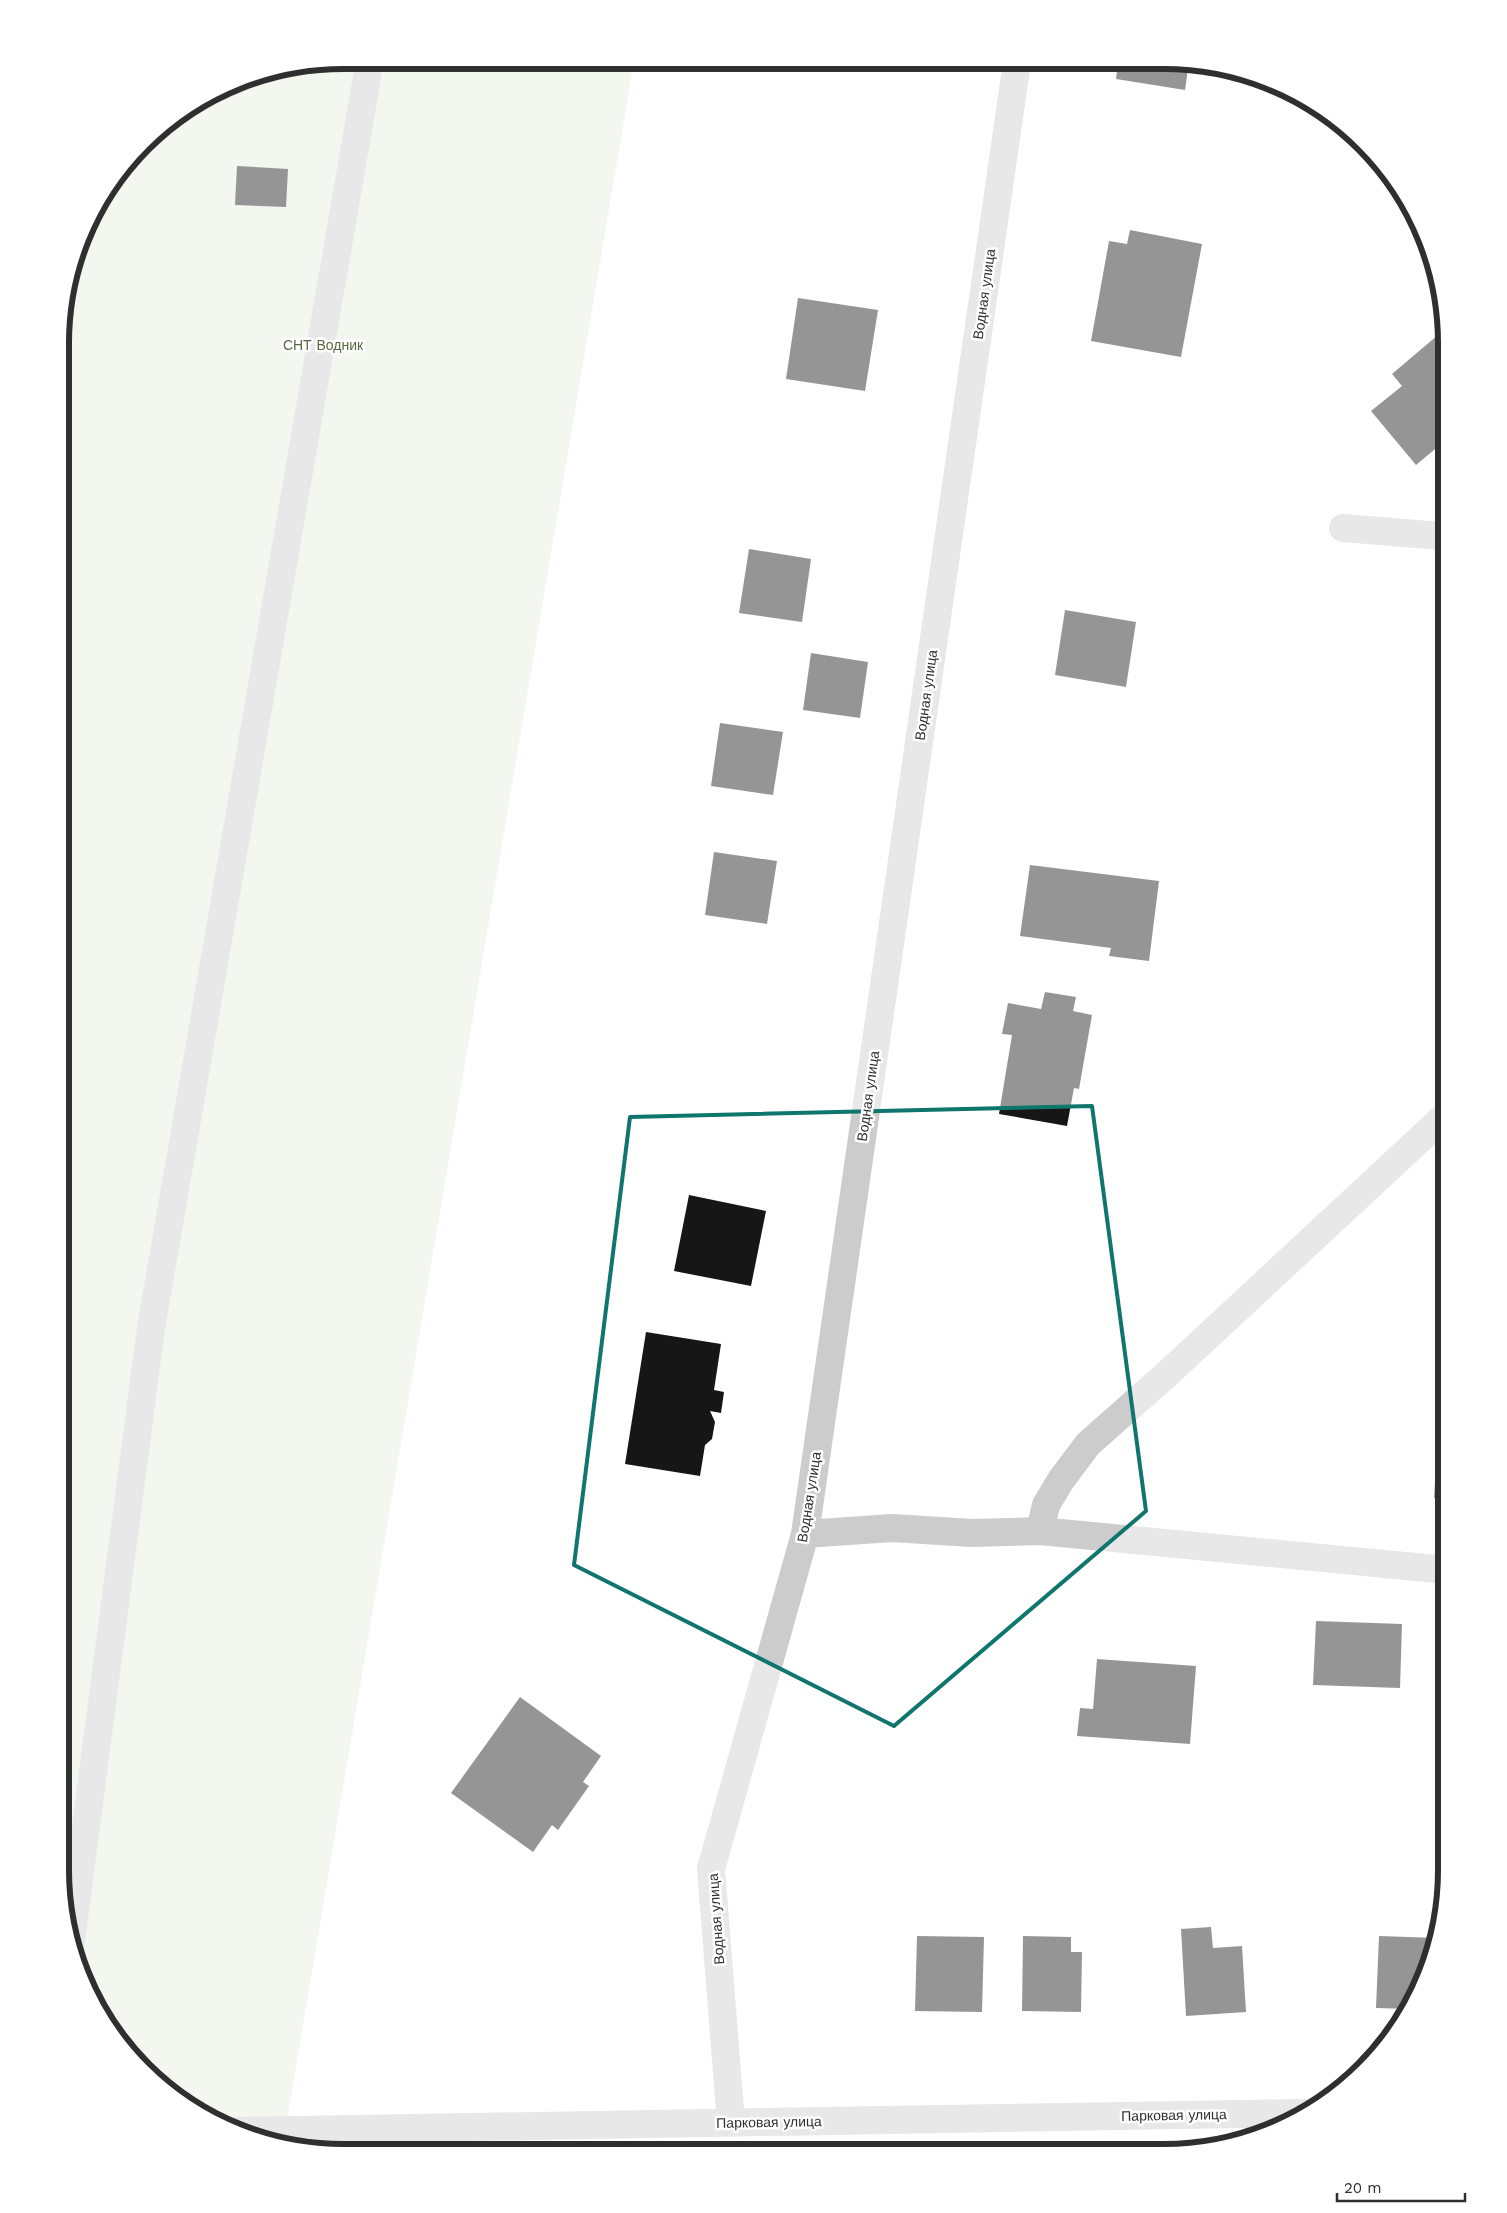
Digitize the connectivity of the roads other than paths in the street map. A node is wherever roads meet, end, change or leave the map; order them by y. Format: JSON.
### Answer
{"nodes":[{"id":1,"x":368,"y":69,"type":"edge"},
{"id":2,"x":1016,"y":69,"type":"edge"},
{"id":3,"x":1343,"y":528,"type":"dead end"},
{"id":4,"x":1438,"y":536,"type":"edge"},
{"id":5,"x":1438,"y":1122,"type":"edge"},
{"id":6,"x":1040,"y":1531,"type":"junction"},
{"id":7,"x":805,"y":1534,"type":"junction"},
{"id":8,"x":1438,"y":1569,"type":"edge"},
{"id":9,"x":74,"y":1921,"type":"edge"},
{"id":10,"x":1291,"y":2113,"type":"edge"},
{"id":11,"x":731,"y":2122,"type":"junction"},
{"id":12,"x":257,"y":2131,"type":"edge"}],
"edges":[{"from":1,"to":9,"type":"street"},
{"from":2,"to":7,"type":"street","name":"Водная улица"},
{"from":3,"to":4,"type":"street"},
{"from":5,"to":6,"type":"street"},
{"from":6,"to":7,"type":"street"},
{"from":6,"to":8,"type":"street"},
{"from":7,"to":11,"type":"street","name":"Водная улица"},
{"from":10,"to":11,"type":"street","name":"Парковая улица"},
{"from":11,"to":12,"type":"street","name":"Парковая улица"}]}
